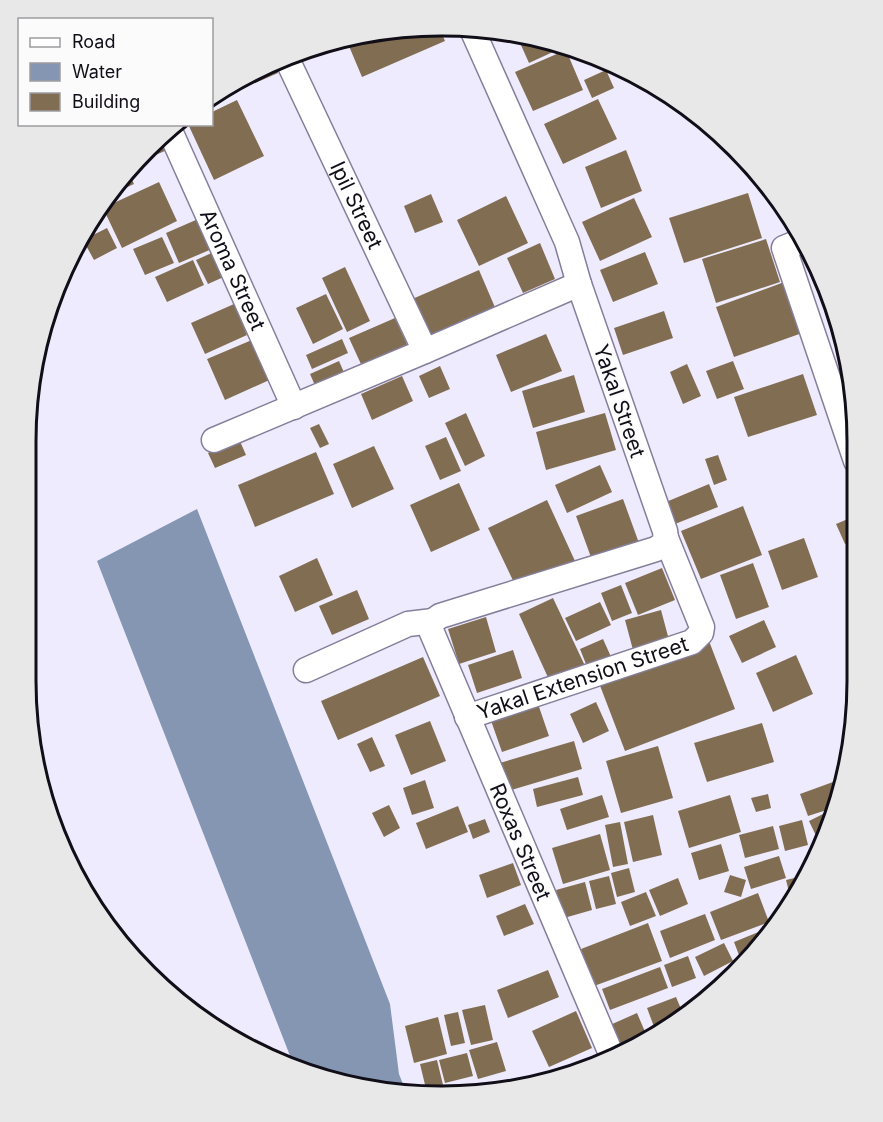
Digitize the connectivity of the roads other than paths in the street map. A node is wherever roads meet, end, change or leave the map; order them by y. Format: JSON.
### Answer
{"nodes":[{"id":1,"x":476,"y":38,"type":"edge"},
{"id":2,"x":290,"y":66,"type":"edge"},
{"id":3,"x":173,"y":138,"type":"edge"},
{"id":4,"x":795,"y":243,"type":"edge"},
{"id":5,"x":579,"y":284,"type":"junction"},
{"id":6,"x":425,"y":351,"type":"junction"},
{"id":7,"x":294,"y":407,"type":"junction"},
{"id":8,"x":847,"y":433,"type":"edge"},
{"id":9,"x":213,"y":440,"type":"dead end"},
{"id":10,"x":666,"y":538,"type":"junction"},
{"id":11,"x":431,"y":624,"type":"junction"},
{"id":12,"x":306,"y":670,"type":"dead end"},
{"id":13,"x":467,"y":717,"type":"junction"},
{"id":14,"x":609,"y":1049,"type":"edge"}],
"edges":[{"from":1,"to":5,"type":"street","name":"Yakal Street"},
{"from":2,"to":6,"type":"street","name":"Ipil Street"},
{"from":3,"to":7,"type":"street","name":"Aroma Street"},
{"from":4,"to":8,"type":"street"},
{"from":5,"to":6,"type":"street"},
{"from":5,"to":10,"type":"street","name":"Yakal Street"},
{"from":6,"to":7,"type":"street"},
{"from":7,"to":9,"type":"street"},
{"from":10,"to":11,"type":"street"},
{"from":10,"to":13,"type":"street","name":"Yakal Extension Street"},
{"from":11,"to":12,"type":"street"},
{"from":11,"to":13,"type":"street","name":"Roxas Street"},
{"from":13,"to":14,"type":"street","name":"Roxas Street"}]}
